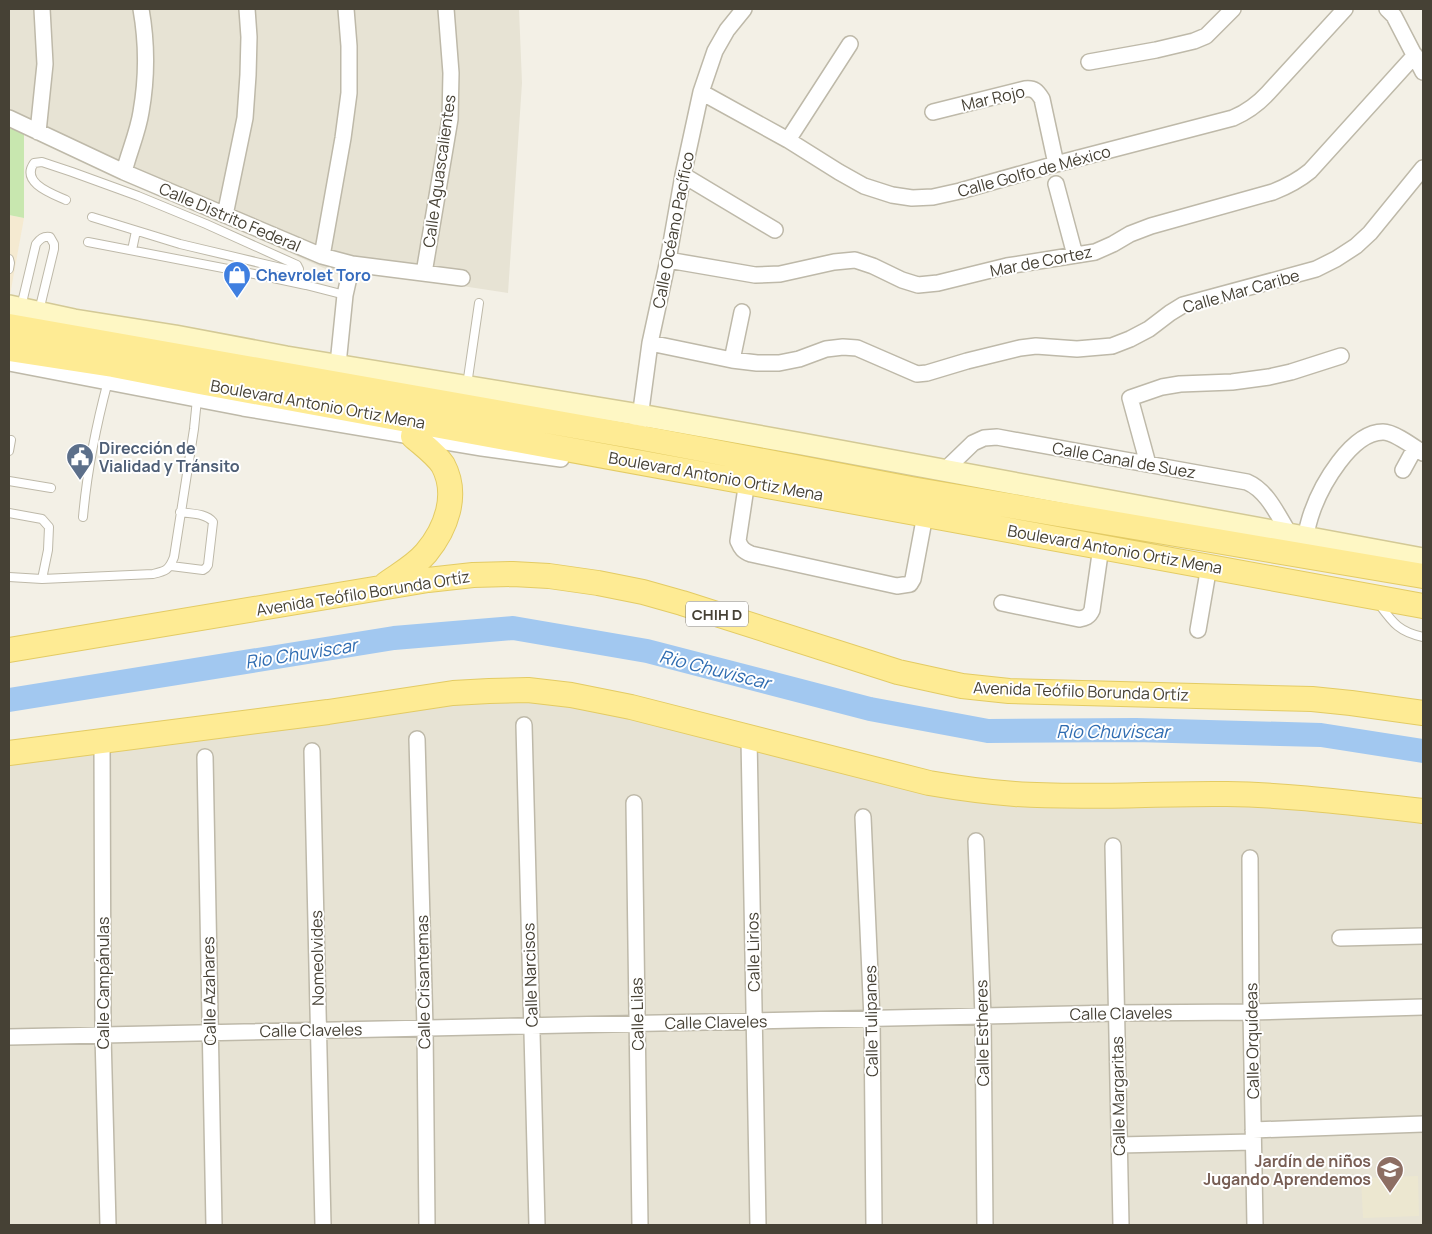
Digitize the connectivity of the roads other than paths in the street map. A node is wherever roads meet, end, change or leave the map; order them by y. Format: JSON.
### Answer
{"nodes":[{"id":1,"x":42,"y":9,"type":"edge"},
{"id":2,"x":141,"y":9,"type":"edge"},
{"id":3,"x":247,"y":9,"type":"edge"},
{"id":4,"x":346,"y":9,"type":"edge"},
{"id":5,"x":446,"y":9,"type":"edge"},
{"id":6,"x":744,"y":9,"type":"edge"},
{"id":7,"x":1232,"y":9,"type":"edge"},
{"id":8,"x":1345,"y":9,"type":"edge"},
{"id":9,"x":1387,"y":9,"type":"edge"},
{"id":10,"x":850,"y":44,"type":"dead end"},
{"id":11,"x":1415,"y":55,"type":"junction"},
{"id":12,"x":1088,"y":62,"type":"dead end"},
{"id":13,"x":1423,"y":72,"type":"edge"},
{"id":14,"x":702,"y":92,"type":"junction"},
{"id":15,"x":934,"y":112,"type":"dead end"},
{"id":16,"x":9,"y":118,"type":"edge"},
{"id":17,"x":38,"y":132,"type":"junction"},
{"id":18,"x":788,"y":140,"type":"junction"},
{"id":19,"x":1056,"y":164,"type":"junction"},
{"id":20,"x":1423,"y":168,"type":"edge"},
{"id":21,"x":124,"y":172,"type":"junction"},
{"id":22,"x":683,"y":175,"type":"junction"},
{"id":23,"x":1056,"y":184,"type":"dead end"},
{"id":24,"x":66,"y":200,"type":"dead end"},
{"id":25,"x":225,"y":215,"type":"junction"},
{"id":26,"x":92,"y":217,"type":"dead end"},
{"id":27,"x":136,"y":230,"type":"junction"},
{"id":28,"x":775,"y":230,"type":"dead end"},
{"id":29,"x":88,"y":242,"type":"dead end"},
{"id":30,"x":132,"y":250,"type":"junction"},
{"id":31,"x":322,"y":256,"type":"junction"},
{"id":32,"x":1075,"y":256,"type":"junction"},
{"id":33,"x":9,"y":259,"type":"edge"},
{"id":34,"x":668,"y":260,"type":"junction"},
{"id":35,"x":352,"y":264,"type":"junction"},
{"id":36,"x":9,"y":269,"type":"edge"},
{"id":37,"x":424,"y":273,"type":"junction"},
{"id":38,"x":462,"y":278,"type":"dead end"},
{"id":39,"x":345,"y":296,"type":"junction"},
{"id":40,"x":479,"y":303,"type":"dead end"},
{"id":41,"x":742,"y":312,"type":"dead end"},
{"id":42,"x":22,"y":336,"type":"edge"},
{"id":43,"x":650,"y":343,"type":"junction"},
{"id":44,"x":114,"y":355,"type":"junction"},
{"id":45,"x":1341,"y":356,"type":"dead end"},
{"id":46,"x":732,"y":360,"type":"junction"},
{"id":47,"x":337,"y":374,"type":"junction"},
{"id":48,"x":466,"y":387,"type":"junction"},
{"id":49,"x":197,"y":399,"type":"junction"},
{"id":50,"x":638,"y":426,"type":"junction"},
{"id":51,"x":412,"y":436,"type":"junction"},
{"id":52,"x":11,"y":440,"type":"dead end"},
{"id":53,"x":1419,"y":450,"type":"edge"},
{"id":54,"x":9,"y":451,"type":"edge"},
{"id":55,"x":633,"y":461,"type":"junction"},
{"id":56,"x":1148,"y":464,"type":"junction"},
{"id":57,"x":1403,"y":470,"type":"dead end"},
{"id":58,"x":944,"y":471,"type":"junction"},
{"id":59,"x":9,"y":481,"type":"edge"},
{"id":60,"x":747,"y":481,"type":"junction"},
{"id":61,"x":51,"y":488,"type":"dead end"},
{"id":62,"x":180,"y":512,"type":"junction"},
{"id":63,"x":9,"y":513,"type":"edge"},
{"id":64,"x":925,"y":515,"type":"junction"},
{"id":65,"x":83,"y":517,"type":"dead end"},
{"id":66,"x":1297,"y":536,"type":"junction"},
{"id":67,"x":1101,"y":547,"type":"junction"},
{"id":68,"x":1423,"y":559,"type":"edge"},
{"id":69,"x":171,"y":566,"type":"junction"},
{"id":70,"x":1209,"y":566,"type":"junction"},
{"id":71,"x":1423,"y":576,"type":"edge"},
{"id":72,"x":9,"y":577,"type":"edge"},
{"id":73,"x":42,"y":579,"type":"junction"},
{"id":74,"x":379,"y":588,"type":"junction"},
{"id":75,"x":1376,"y":598,"type":"junction"},
{"id":76,"x":1002,"y":603,"type":"dead end"},
{"id":77,"x":1420,"y":606,"type":"edge"},
{"id":78,"x":1198,"y":630,"type":"dead end"},
{"id":79,"x":1423,"y":637,"type":"edge"},
{"id":80,"x":9,"y":650,"type":"edge"},
{"id":81,"x":1423,"y":712,"type":"edge"},
{"id":82,"x":524,"y":726,"type":"dead end"},
{"id":83,"x":749,"y":738,"type":"junction"},
{"id":84,"x":417,"y":739,"type":"dead end"},
{"id":85,"x":102,"y":741,"type":"junction"},
{"id":86,"x":312,"y":751,"type":"dead end"},
{"id":87,"x":9,"y":753,"type":"edge"},
{"id":88,"x":205,"y":757,"type":"dead end"},
{"id":89,"x":634,"y":803,"type":"dead end"},
{"id":90,"x":1423,"y":811,"type":"edge"},
{"id":91,"x":864,"y":817,"type":"dead end"},
{"id":92,"x":976,"y":841,"type":"dead end"},
{"id":93,"x":1113,"y":846,"type":"dead end"},
{"id":94,"x":1250,"y":858,"type":"dead end"},
{"id":95,"x":1423,"y":936,"type":"edge"},
{"id":96,"x":1340,"y":938,"type":"dead end"},
{"id":97,"x":1423,"y":1007,"type":"edge"},
{"id":98,"x":1251,"y":1012,"type":"junction"},
{"id":99,"x":1116,"y":1013,"type":"junction"},
{"id":100,"x":983,"y":1016,"type":"junction"},
{"id":101,"x":872,"y":1019,"type":"junction"},
{"id":102,"x":754,"y":1021,"type":"junction"},
{"id":103,"x":638,"y":1024,"type":"junction"},
{"id":104,"x":532,"y":1026,"type":"junction"},
{"id":105,"x":424,"y":1028,"type":"junction"},
{"id":106,"x":318,"y":1030,"type":"junction"},
{"id":107,"x":210,"y":1032,"type":"junction"},
{"id":108,"x":103,"y":1035,"type":"junction"},
{"id":109,"x":9,"y":1037,"type":"edge"},
{"id":110,"x":1423,"y":1124,"type":"edge"},
{"id":111,"x":1253,"y":1136,"type":"junction"},
{"id":112,"x":1120,"y":1145,"type":"junction"},
{"id":113,"x":108,"y":1225,"type":"edge"},
{"id":114,"x":214,"y":1225,"type":"edge"},
{"id":115,"x":323,"y":1225,"type":"edge"},
{"id":116,"x":427,"y":1225,"type":"edge"},
{"id":117,"x":537,"y":1225,"type":"edge"},
{"id":118,"x":640,"y":1225,"type":"edge"},
{"id":119,"x":758,"y":1225,"type":"edge"},
{"id":120,"x":874,"y":1225,"type":"edge"},
{"id":121,"x":985,"y":1225,"type":"edge"},
{"id":122,"x":1121,"y":1225,"type":"edge"},
{"id":123,"x":1255,"y":1225,"type":"edge"}],
"edges":[{"from":1,"to":17,"type":"street"},
{"from":2,"to":21,"type":"street"},
{"from":3,"to":25,"type":"street"},
{"from":4,"to":31,"type":"street"},
{"from":5,"to":37,"type":"street","name":"Calle Aguascalientes"},
{"from":6,"to":14,"type":"street","name":"Calle Océano Pacífico"},
{"from":7,"to":12,"type":"street"},
{"from":8,"to":19,"type":"street","name":"Calle Golfo de México"},
{"from":9,"to":11,"type":"street"},
{"from":10,"to":18,"type":"street"},
{"from":11,"to":13,"type":"street"},
{"from":11,"to":32,"type":"street","name":"Mar de Cortez"},
{"from":14,"to":18,"type":"street","name":"Calle Golfo de México"},
{"from":14,"to":22,"type":"street","name":"Calle Océano Pacífico"},
{"from":15,"to":19,"type":"street","name":"Mar Rojo"},
{"from":16,"to":17,"type":"street","name":"Calle Distrito Federal"},
{"from":17,"to":21,"type":"street","name":"Calle Distrito Federal"},
{"from":18,"to":19,"type":"street","name":"Calle Golfo de México"},
{"from":20,"to":46,"type":"street","name":"Calle Mar Caribe"},
{"from":21,"to":25,"type":"street","name":"Calle Distrito Federal"},
{"from":22,"to":28,"type":"street"},
{"from":22,"to":34,"type":"street","name":"Calle Océano Pacífico"},
{"from":23,"to":32,"type":"street"},
{"from":24,"to":27,"type":"lane"},
{"from":25,"to":31,"type":"street","name":"Calle Distrito Federal"},
{"from":26,"to":27,"type":"lane"},
{"from":27,"to":30,"type":"lane"},
{"from":29,"to":30,"type":"lane"},
{"from":30,"to":39,"type":"lane"},
{"from":31,"to":35,"type":"street","name":"Calle Distrito Federal"},
{"from":32,"to":34,"type":"street","name":"Mar de Cortez"},
{"from":33,"to":36,"type":"lane"},
{"from":34,"to":43,"type":"street","name":"Calle Océano Pacífico"},
{"from":35,"to":37,"type":"street","name":"Calle Distrito Federal"},
{"from":35,"to":39,"type":"street"},
{"from":37,"to":38,"type":"street","name":"Calle Distrito Federal"},
{"from":39,"to":47,"type":"street"},
{"from":40,"to":48,"type":"lane"},
{"from":41,"to":46,"type":"street"},
{"from":42,"to":42,"type":"lane"},
{"from":42,"to":44,"type":"main road","name":"Boulevard Antonio Ortiz Mena"},
{"from":42,"to":44,"type":"street","name":"Boulevard Antonio Ortiz Mena"},
{"from":43,"to":46,"type":"street","name":"Calle Mar Caribe"},
{"from":43,"to":50,"type":"street","name":"Calle Océano Pacífico"},
{"from":44,"to":47,"type":"main road","name":"Boulevard Antonio Ortiz Mena"},
{"from":44,"to":49,"type":"street"},
{"from":44,"to":55,"type":"main road","name":"Boulevard Antonio Ortiz Mena"},
{"from":44,"to":65,"type":"lane"},
{"from":45,"to":56,"type":"street"},
{"from":47,"to":48,"type":"street","name":"Boulevard Antonio Ortiz Mena"},
{"from":47,"to":50,"type":"main road","name":"Boulevard Antonio Ortiz Mena"},
{"from":48,"to":50,"type":"street","name":"Boulevard Antonio Ortiz Mena"},
{"from":49,"to":51,"type":"street"},
{"from":49,"to":62,"type":"lane"},
{"from":50,"to":55,"type":"street","name":"Calle Océano Pacífico"},
{"from":50,"to":58,"type":"street","name":"Boulevard Antonio Ortiz Mena"},
{"from":50,"to":71,"type":"main road","name":"Boulevard Antonio Ortiz Mena"},
{"from":51,"to":55,"type":"street"},
{"from":51,"to":74,"type":"main road"},
{"from":52,"to":54,"type":"lane"},
{"from":53,"to":57,"type":"street"},
{"from":53,"to":66,"type":"street"},
{"from":55,"to":60,"type":"main road","name":"Boulevard Antonio Ortiz Mena"},
{"from":56,"to":58,"type":"street","name":"Calle Canal de Suez"},
{"from":56,"to":66,"type":"street","name":"Calle Canal de Suez"},
{"from":58,"to":66,"type":"street","name":"Boulevard Antonio Ortiz Mena"},
{"from":59,"to":61,"type":"lane"},
{"from":60,"to":64,"type":"main road","name":"Boulevard Antonio Ortiz Mena"},
{"from":60,"to":64,"type":"street"},
{"from":62,"to":69,"type":"lane"},
{"from":62,"to":69,"type":"lane"},
{"from":63,"to":73,"type":"lane"},
{"from":64,"to":67,"type":"main road","name":"Boulevard Antonio Ortiz Mena"},
{"from":66,"to":68,"type":"street","name":"Boulevard Antonio Ortiz Mena"},
{"from":67,"to":70,"type":"main road","name":"Boulevard Antonio Ortiz Mena"},
{"from":67,"to":76,"type":"street"},
{"from":69,"to":73,"type":"lane"},
{"from":70,"to":75,"type":"main road","name":"Boulevard Antonio Ortiz Mena"},
{"from":70,"to":78,"type":"street"},
{"from":72,"to":73,"type":"lane"},
{"from":74,"to":80,"type":"main road","name":"Avenida Teófilo Borunda Ortíz","number":"CHIH D"},
{"from":74,"to":81,"type":"main road","name":"Avenida Teófilo Borunda Ortíz","number":"CHIH D"},
{"from":75,"to":77,"type":"main road","name":"Boulevard Antonio Ortiz Mena"},
{"from":75,"to":79,"type":"lane"},
{"from":82,"to":104,"type":"street","name":"Calle Narcisos"},
{"from":83,"to":85,"type":"main road"},
{"from":83,"to":90,"type":"main road"},
{"from":83,"to":102,"type":"street","name":"Calle Lirios"},
{"from":84,"to":105,"type":"street","name":"Calle Crisantemas"},
{"from":85,"to":87,"type":"main road"},
{"from":85,"to":108,"type":"street","name":"Calle Campánulas"},
{"from":86,"to":106,"type":"street","name":"Nomeolvides"},
{"from":88,"to":107,"type":"street","name":"Calle Azahares"},
{"from":89,"to":103,"type":"street","name":"Calle Lilas"},
{"from":91,"to":101,"type":"street","name":"Calle Tulipanes"},
{"from":92,"to":100,"type":"street","name":"Calle Estheres"},
{"from":93,"to":99,"type":"street","name":"Calle Margaritas"},
{"from":94,"to":98,"type":"street","name":"Calle Orquídeas"},
{"from":95,"to":96,"type":"street"},
{"from":97,"to":98,"type":"street","name":"Calle Claveles"},
{"from":98,"to":99,"type":"street","name":"Calle Claveles"},
{"from":98,"to":111,"type":"street","name":"Calle Orquídeas"},
{"from":99,"to":100,"type":"street","name":"Calle Claveles"},
{"from":99,"to":112,"type":"street","name":"Calle Margaritas"},
{"from":100,"to":101,"type":"street","name":"Calle Claveles"},
{"from":100,"to":121,"type":"street","name":"Calle Estheres"},
{"from":101,"to":102,"type":"street","name":"Calle Claveles"},
{"from":101,"to":120,"type":"street","name":"Calle Tulipanes"},
{"from":102,"to":103,"type":"street","name":"Calle Claveles"},
{"from":102,"to":119,"type":"street","name":"Calle Lirios"},
{"from":103,"to":104,"type":"street","name":"Calle Claveles"},
{"from":103,"to":118,"type":"street","name":"Calle Lilas"},
{"from":104,"to":105,"type":"street","name":"Calle Claveles"},
{"from":104,"to":117,"type":"street","name":"Calle Narcisos"},
{"from":105,"to":106,"type":"street","name":"Calle Claveles"},
{"from":105,"to":116,"type":"street","name":"Calle Crisantemas"},
{"from":106,"to":107,"type":"street","name":"Calle Claveles"},
{"from":106,"to":115,"type":"street","name":"Nomeolvides"},
{"from":107,"to":108,"type":"street","name":"Calle Claveles"},
{"from":107,"to":114,"type":"street","name":"Calle Azahares"},
{"from":108,"to":109,"type":"street","name":"Calle Claveles"},
{"from":108,"to":113,"type":"street","name":"Calle Campánulas"},
{"from":110,"to":111,"type":"street"},
{"from":111,"to":112,"type":"street"},
{"from":111,"to":123,"type":"street","name":"Calle Orquídeas"},
{"from":112,"to":122,"type":"street","name":"Calle Margaritas"}]}
